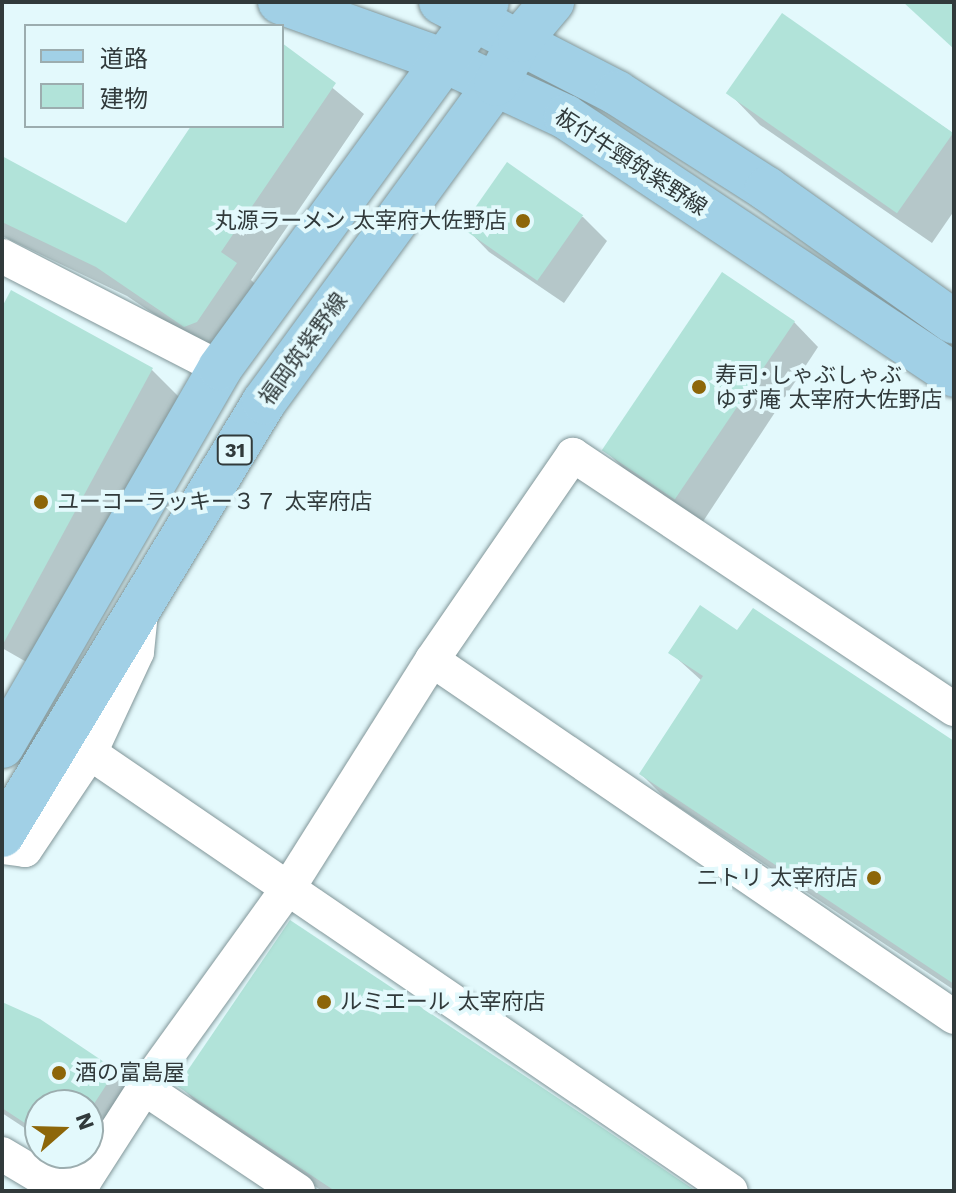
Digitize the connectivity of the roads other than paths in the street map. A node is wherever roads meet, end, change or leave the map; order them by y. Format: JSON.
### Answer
{"nodes":[{"id":1,"x":280,"y":2,"type":"edge"},
{"id":2,"x":552,"y":2,"type":"edge"},
{"id":3,"x":468,"y":7,"type":"edge"},
{"id":4,"x":520,"y":40,"type":"junction"},
{"id":5,"x":445,"y":61,"type":"junction"},
{"id":6,"x":496,"y":84,"type":"junction"},
{"id":7,"x":2,"y":256,"type":"edge"},
{"id":8,"x":954,"y":322,"type":"edge"},
{"id":9,"x":220,"y":368,"type":"junction"},
{"id":10,"x":954,"y":375,"type":"edge"},
{"id":11,"x":142,"y":604,"type":"junction"},
{"id":12,"x":432,"y":660,"type":"junction"},
{"id":13,"x":954,"y":709,"type":"edge"},
{"id":14,"x":2,"y":746,"type":"edge"},
{"id":15,"x":90,"y":753,"type":"junction"},
{"id":16,"x":2,"y":835,"type":"edge"},
{"id":17,"x":2,"y":847,"type":"edge"},
{"id":18,"x":289,"y":887,"type":"junction"},
{"id":19,"x":954,"y":1017,"type":"edge"},
{"id":20,"x":144,"y":1088,"type":"junction"},
{"id":21,"x":2,"y":1154,"type":"edge"},
{"id":22,"x":298,"y":1191,"type":"edge"},
{"id":23,"x":731,"y":1191,"type":"edge"}],
"edges":[{"from":1,"to":5,"type":"main road","name":"板付牛頸筑紫野線"},
{"from":2,"to":4,"type":"main road","name":"福岡筑紫野線","number":"31"},
{"from":3,"to":4,"type":"main road"},
{"from":3,"to":5,"type":"main road","number":"31"},
{"from":4,"to":6,"type":"main road","name":"福岡筑紫野線","number":"31"},
{"from":4,"to":8,"type":"main road"},
{"from":5,"to":6,"type":"main road","name":"板付牛頸筑紫野線"},
{"from":5,"to":9,"type":"main road","number":"31"},
{"from":6,"to":10,"type":"main road","name":"板付牛頸筑紫野線"},
{"from":6,"to":11,"type":"main road","name":"福岡筑紫野線","number":"31"},
{"from":7,"to":9,"type":"street"},
{"from":9,"to":14,"type":"main road","number":"31"},
{"from":11,"to":15,"type":"street"},
{"from":11,"to":16,"type":"main road","name":"福岡筑紫野線","number":"31"},
{"from":12,"to":13,"type":"street"},
{"from":12,"to":18,"type":"street"},
{"from":12,"to":19,"type":"street"},
{"from":15,"to":17,"type":"street"},
{"from":15,"to":18,"type":"street"},
{"from":18,"to":20,"type":"street"},
{"from":18,"to":23,"type":"street"},
{"from":20,"to":21,"type":"street"},
{"from":20,"to":22,"type":"street"}]}
